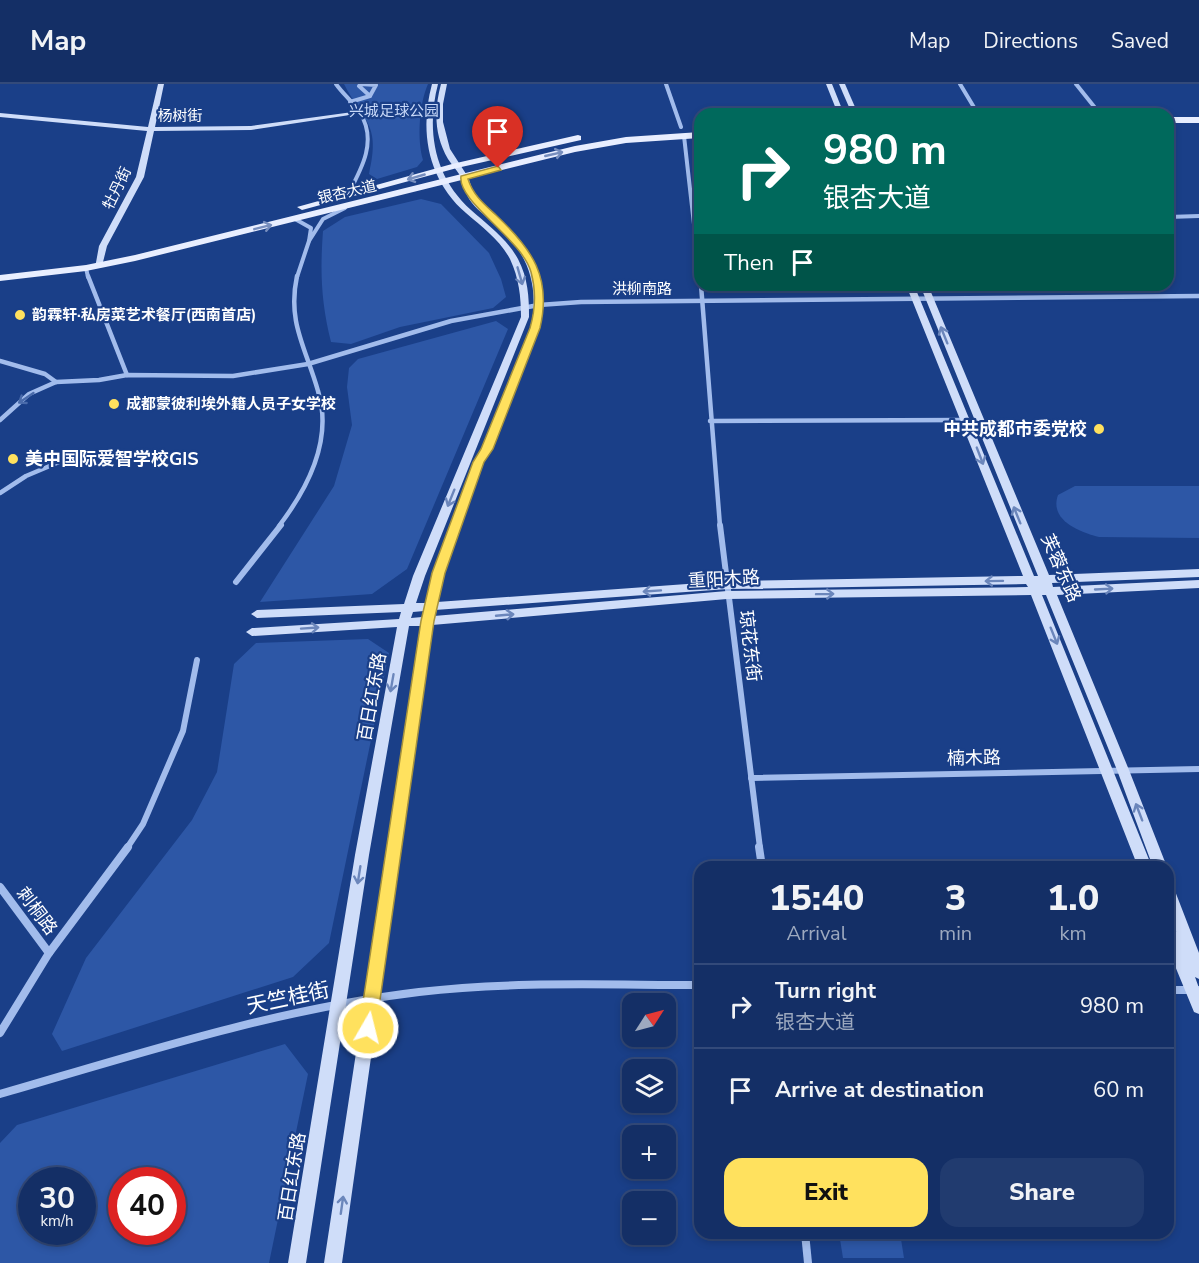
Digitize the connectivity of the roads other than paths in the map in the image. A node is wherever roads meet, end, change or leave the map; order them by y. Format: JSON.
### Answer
{"nodes":[{"id":1,"x":160,"y":84,"type":"edge"},
{"id":2,"x":336,"y":84,"type":"edge"},
{"id":3,"x":435,"y":84,"type":"edge"},
{"id":4,"x":444,"y":84,"type":"edge"},
{"id":5,"x":666,"y":84,"type":"edge"},
{"id":6,"x":829,"y":84,"type":"edge"},
{"id":7,"x":842,"y":84,"type":"edge"},
{"id":8,"x":960,"y":84,"type":"edge"},
{"id":9,"x":1076,"y":84,"type":"edge"},
{"id":10,"x":374,"y":90,"type":"junction"},
{"id":11,"x":366,"y":91,"type":"junction"},
{"id":12,"x":370,"y":96,"type":"junction"},
{"id":13,"x":350,"y":102,"type":"junction"},
{"id":14,"x":839,"y":108,"type":"edge"},
{"id":15,"x":852,"y":108,"type":"edge"},
{"id":16,"x":974,"y":108,"type":"edge"},
{"id":17,"x":1096,"y":108,"type":"edge"},
{"id":18,"x":360,"y":113,"type":"junction"},
{"id":19,"x":0,"y":116,"type":"edge"},
{"id":20,"x":1199,"y":119,"type":"edge"},
{"id":21,"x":1174,"y":120,"type":"edge"},
{"id":22,"x":694,"y":128,"type":"edge"},
{"id":23,"x":1174,"y":128,"type":"edge"},
{"id":24,"x":1199,"y":128,"type":"edge"},
{"id":25,"x":152,"y":129,"type":"junction"},
{"id":26,"x":682,"y":132,"type":"junction"},
{"id":27,"x":694,"y":134,"type":"edge"},
{"id":28,"x":455,"y":166,"type":"junction"},
{"id":29,"x":440,"y":170,"type":"junction"},
{"id":30,"x":464,"y":178,"type":"junction"},
{"id":31,"x":446,"y":183,"type":"junction"},
{"id":32,"x":347,"y":196,"type":"junction"},
{"id":33,"x":345,"y":208,"type":"junction"},
{"id":34,"x":1199,"y":216,"type":"edge"},
{"id":35,"x":1174,"y":217,"type":"edge"},
{"id":36,"x":295,"y":219,"type":"junction"},
{"id":37,"x":694,"y":230,"type":"edge"},
{"id":38,"x":309,"y":241,"type":"junction"},
{"id":39,"x":100,"y":256,"type":"junction"},
{"id":40,"x":98,"y":266,"type":"junction"},
{"id":41,"x":0,"y":268,"type":"edge"},
{"id":42,"x":86,"y":268,"type":"junction"},
{"id":43,"x":0,"y":278,"type":"edge"},
{"id":44,"x":702,"y":291,"type":"edge"},
{"id":45,"x":912,"y":291,"type":"edge"},
{"id":46,"x":926,"y":291,"type":"edge"},
{"id":47,"x":1199,"y":296,"type":"edge"},
{"id":48,"x":915,"y":298,"type":"junction"},
{"id":49,"x":928,"y":298,"type":"junction"},
{"id":50,"x":703,"y":301,"type":"junction"},
{"id":51,"x":539,"y":305,"type":"junction"},
{"id":52,"x":525,"y":308,"type":"junction"},
{"id":53,"x":0,"y":361,"type":"edge"},
{"id":54,"x":308,"y":364,"type":"junction"},
{"id":55,"x":128,"y":375,"type":"junction"},
{"id":56,"x":56,"y":382,"type":"junction"},
{"id":57,"x":0,"y":420,"type":"edge"},
{"id":58,"x":965,"y":420,"type":"junction"},
{"id":59,"x":710,"y":421,"type":"junction"},
{"id":60,"x":71,"y":457,"type":"dead end"},
{"id":61,"x":0,"y":493,"type":"edge"},
{"id":62,"x":1199,"y":573,"type":"edge"},
{"id":63,"x":1044,"y":579,"type":"junction"},
{"id":64,"x":236,"y":582,"type":"dead end"},
{"id":65,"x":1199,"y":584,"type":"edge"},
{"id":66,"x":1033,"y":585,"type":"junction"},
{"id":67,"x":728,"y":590,"type":"junction"},
{"id":68,"x":1051,"y":591,"type":"junction"},
{"id":69,"x":431,"y":606,"type":"junction"},
{"id":70,"x":408,"y":608,"type":"junction"},
{"id":71,"x":257,"y":614,"type":"dead end"},
{"id":72,"x":428,"y":621,"type":"junction"},
{"id":73,"x":404,"y":622,"type":"junction"},
{"id":74,"x":252,"y":632,"type":"dead end"},
{"id":75,"x":197,"y":660,"type":"dead end"},
{"id":76,"x":1199,"y":769,"type":"edge"},
{"id":77,"x":1107,"y":770,"type":"junction"},
{"id":78,"x":1123,"y":770,"type":"junction"},
{"id":79,"x":751,"y":778,"type":"junction"},
{"id":80,"x":761,"y":861,"type":"edge"},
{"id":81,"x":1142,"y":861,"type":"edge"},
{"id":82,"x":1158,"y":861,"type":"edge"},
{"id":83,"x":0,"y":887,"type":"edge"},
{"id":84,"x":1174,"y":907,"type":"edge"},
{"id":85,"x":1174,"y":942,"type":"edge"},
{"id":86,"x":50,"y":953,"type":"junction"},
{"id":87,"x":1199,"y":972,"type":"edge"},
{"id":88,"x":694,"y":985,"type":"edge"},
{"id":89,"x":1174,"y":990,"type":"edge"},
{"id":90,"x":1196,"y":990,"type":"edge"},
{"id":91,"x":372,"y":1000,"type":"junction"},
{"id":92,"x":338,"y":1005,"type":"junction"},
{"id":93,"x":1199,"y":1007,"type":"edge"},
{"id":94,"x":0,"y":1033,"type":"edge"},
{"id":95,"x":0,"y":1094,"type":"edge"},
{"id":96,"x":806,"y":1239,"type":"edge"},
{"id":97,"x":297,"y":1263,"type":"edge"},
{"id":98,"x":333,"y":1263,"type":"edge"},
{"id":99,"x":808,"y":1263,"type":"edge"}],
"edges":[{"from":1,"to":25,"type":"street","name":"牡丹街"},
{"from":2,"to":13,"type":"street"},
{"from":3,"to":29,"type":"street","name":"百日红东路"},
{"from":4,"to":28,"type":"street"},
{"from":5,"to":26,"type":"street"},
{"from":6,"to":14,"type":"street"},
{"from":7,"to":15,"type":"street"},
{"from":8,"to":16,"type":"street"},
{"from":9,"to":17,"type":"street"},
{"from":10,"to":11,"type":"street"},
{"from":10,"to":11,"type":"street"},
{"from":10,"to":12,"type":"street"},
{"from":11,"to":12,"type":"street"},
{"from":12,"to":13,"type":"street"},
{"from":13,"to":18,"type":"street"},
{"from":18,"to":25,"type":"street","name":"杨树街"},
{"from":18,"to":32,"type":"street"},
{"from":19,"to":25,"type":"street","name":"杨树街"},
{"from":20,"to":21,"type":"main road"},
{"from":22,"to":26,"type":"main road","name":"银杏大道"},
{"from":23,"to":24,"type":"main road"},
{"from":25,"to":39,"type":"street","name":"牡丹街"},
{"from":26,"to":27,"type":"main road","name":"银杏大道"},
{"from":26,"to":28,"type":"main road","name":"银杏大道"},
{"from":30,"to":26,"type":"main road","name":"银杏大道","one_way":true},
{"from":26,"to":37,"type":"street"},
{"from":28,"to":29,"type":"main road","name":"银杏大道"},
{"from":28,"to":30,"type":"street"},
{"from":29,"to":31,"type":"street","name":"百日红东路"},
{"from":29,"to":32,"type":"main road","name":"银杏大道","one_way":true},
{"from":30,"to":31,"type":"main road","name":"银杏大道"},
{"from":30,"to":51,"type":"street"},
{"from":31,"to":33,"type":"main road","name":"银杏大道"},
{"from":31,"to":52,"type":"street","name":"百日红东路","one_way":true},
{"from":32,"to":39,"type":"main road","name":"银杏大道"},
{"from":33,"to":36,"type":"main road","name":"银杏大道"},
{"from":33,"to":38,"type":"street"},
{"from":34,"to":35,"type":"street"},
{"from":36,"to":38,"type":"street"},
{"from":40,"to":36,"type":"main road","name":"银杏大道","one_way":true},
{"from":38,"to":54,"type":"street"},
{"from":39,"to":40,"type":"street","name":"牡丹街"},
{"from":39,"to":41,"type":"main road","name":"银杏大道"},
{"from":40,"to":42,"type":"main road","name":"银杏大道"},
{"from":42,"to":43,"type":"main road","name":"银杏大道"},
{"from":42,"to":55,"type":"street"},
{"from":44,"to":50,"type":"street","name":"琼花东街"},
{"from":45,"to":48,"type":"street","name":"芙蓉东路"},
{"from":46,"to":49,"type":"street","name":"芙蓉东路"},
{"from":47,"to":49,"type":"street","name":"洪柳南路"},
{"from":48,"to":49,"type":"street","name":"洪柳南路"},
{"from":48,"to":50,"type":"street","name":"洪柳南路"},
{"from":48,"to":58,"type":"street","name":"芙蓉东路"},
{"from":63,"to":49,"type":"street","name":"芙蓉东路","one_way":true},
{"from":50,"to":51,"type":"street","name":"洪柳南路"},
{"from":50,"to":59,"type":"street","name":"琼花东街"},
{"from":51,"to":52,"type":"street","name":"洪柳南路"},
{"from":51,"to":69,"type":"street"},
{"from":52,"to":54,"type":"street","name":"洪柳南路"},
{"from":52,"to":70,"type":"street","name":"百日红东路","one_way":true},
{"from":53,"to":56,"type":"street"},
{"from":54,"to":55,"type":"street","name":"洪柳南路"},
{"from":54,"to":64,"type":"street"},
{"from":55,"to":56,"type":"street","name":"洪柳南路"},
{"from":56,"to":57,"type":"street","one_way":true},
{"from":58,"to":59,"type":"street"},
{"from":58,"to":66,"type":"street","name":"芙蓉东路","one_way":true},
{"from":59,"to":67,"type":"street","name":"琼花东街"},
{"from":60,"to":61,"type":"street"},
{"from":62,"to":63,"type":"street","name":"重阳木路"},
{"from":63,"to":66,"type":"street","name":"重阳木路"},
{"from":63,"to":68,"type":"street","name":"芙蓉东路"},
{"from":68,"to":65,"type":"street","name":"重阳木路","one_way":true},
{"from":66,"to":67,"type":"street","name":"重阳木路"},
{"from":66,"to":68,"type":"street","name":"重阳木路"},
{"from":66,"to":77,"type":"street","name":"芙蓉东路","one_way":true},
{"from":67,"to":69,"type":"street","name":"重阳木路","one_way":true},
{"from":72,"to":67,"type":"street","name":"重阳木路","one_way":true},
{"from":67,"to":79,"type":"street","name":"琼花东街"},
{"from":68,"to":78,"type":"street","name":"芙蓉东路"},
{"from":69,"to":70,"type":"street","name":"重阳木路"},
{"from":69,"to":72,"type":"street"},
{"from":70,"to":71,"type":"street","name":"重阳木路"},
{"from":70,"to":73,"type":"street","name":"百日红东路"},
{"from":72,"to":73,"type":"street","name":"重阳木路"},
{"from":72,"to":91,"type":"street"},
{"from":74,"to":73,"type":"street","name":"重阳木路","one_way":true},
{"from":73,"to":92,"type":"street","name":"百日红东路","one_way":true},
{"from":75,"to":86,"type":"street"},
{"from":76,"to":78,"type":"street","name":"楠木路"},
{"from":77,"to":78,"type":"street","name":"楠木路"},
{"from":77,"to":79,"type":"street","name":"楠木路"},
{"from":77,"to":81,"type":"street","name":"芙蓉东路"},
{"from":82,"to":78,"type":"street","name":"芙蓉东路","one_way":true},
{"from":79,"to":80,"type":"street","name":"琼花东街"},
{"from":83,"to":86,"type":"street","name":"刺桐路"},
{"from":84,"to":87,"type":"street"},
{"from":85,"to":90,"type":"street"},
{"from":86,"to":94,"type":"street"},
{"from":88,"to":91,"type":"street","name":"天竺桂街"},
{"from":89,"to":90,"type":"street"},
{"from":90,"to":93,"type":"street"},
{"from":91,"to":92,"type":"street","name":"天竺桂街"},
{"from":98,"to":91,"type":"street","one_way":true},
{"from":92,"to":95,"type":"street","name":"天竺桂街"},
{"from":92,"to":97,"type":"street","name":"百日红东路"},
{"from":96,"to":99,"type":"street"}]}
